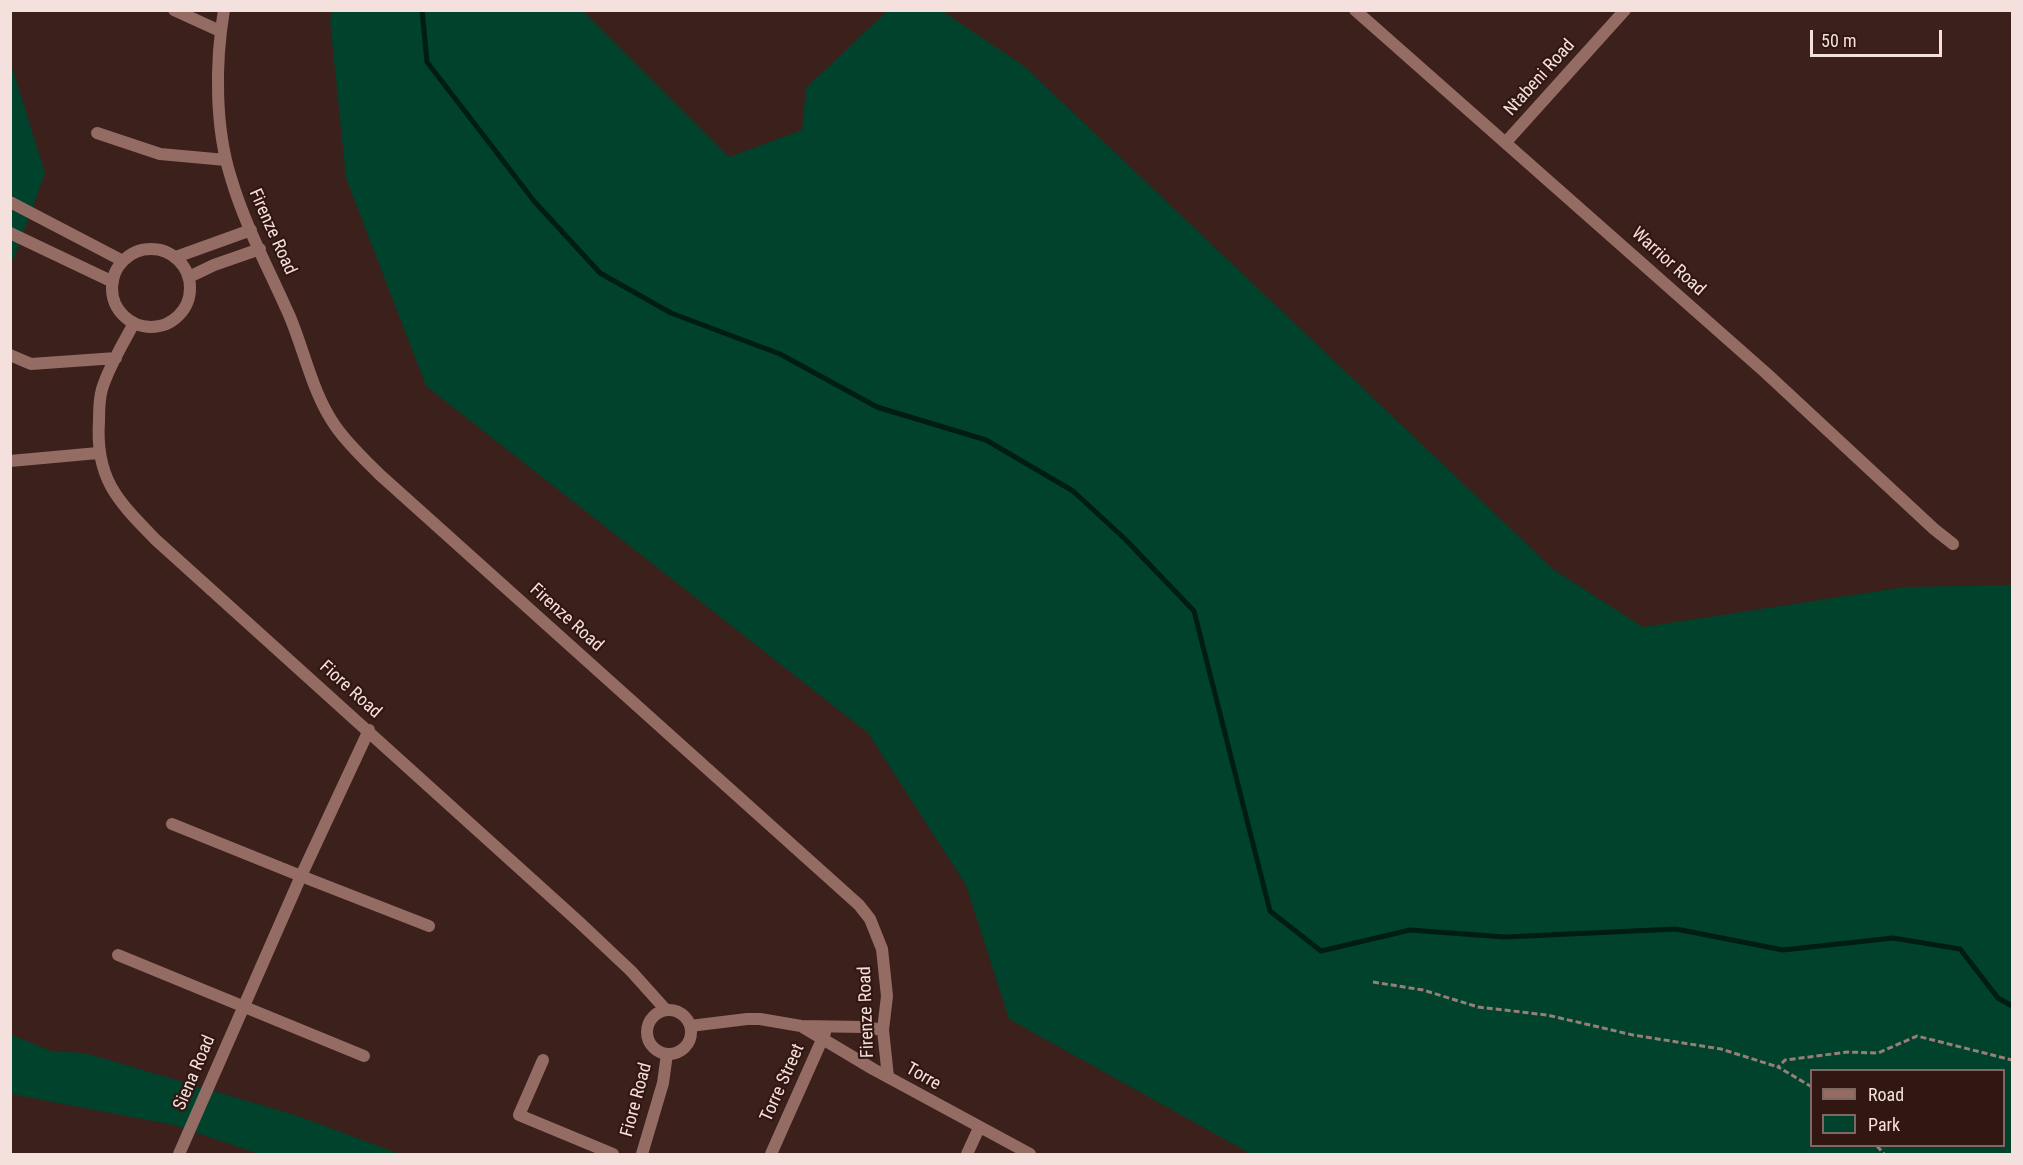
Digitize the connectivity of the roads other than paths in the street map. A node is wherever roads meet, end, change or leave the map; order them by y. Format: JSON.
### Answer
{"nodes":[{"id":1,"x":174,"y":10,"type":"edge"},
{"id":2,"x":224,"y":10,"type":"edge"},
{"id":3,"x":1355,"y":10,"type":"edge"},
{"id":4,"x":1624,"y":10,"type":"edge"},
{"id":5,"x":220,"y":31,"type":"junction"},
{"id":6,"x":97,"y":133,"type":"dead end"},
{"id":7,"x":1506,"y":142,"type":"junction"},
{"id":8,"x":226,"y":160,"type":"junction"},
{"id":9,"x":10,"y":202,"type":"edge"},
{"id":10,"x":250,"y":230,"type":"junction"},
{"id":11,"x":10,"y":233,"type":"edge"},
{"id":12,"x":260,"y":249,"type":"junction"},
{"id":13,"x":176,"y":257,"type":"junction"},
{"id":14,"x":123,"y":261,"type":"junction"},
{"id":15,"x":189,"y":277,"type":"junction"},
{"id":16,"x":113,"y":282,"type":"junction"},
{"id":17,"x":134,"y":322,"type":"junction"},
{"id":18,"x":10,"y":355,"type":"edge"},
{"id":19,"x":116,"y":358,"type":"junction"},
{"id":20,"x":98,"y":453,"type":"junction"},
{"id":21,"x":10,"y":461,"type":"edge"},
{"id":22,"x":1953,"y":544,"type":"dead end"},
{"id":23,"x":369,"y":730,"type":"junction"},
{"id":24,"x":172,"y":824,"type":"dead end"},
{"id":25,"x":301,"y":876,"type":"junction"},
{"id":26,"x":429,"y":926,"type":"dead end"},
{"id":27,"x":118,"y":956,"type":"dead end"},
{"id":28,"x":243,"y":1006,"type":"junction"},
{"id":29,"x":666,"y":1010,"type":"junction"},
{"id":30,"x":690,"y":1026,"type":"junction"},
{"id":31,"x":801,"y":1026,"type":"junction"},
{"id":32,"x":828,"y":1026,"type":"junction"},
{"id":33,"x":883,"y":1030,"type":"junction"},
{"id":34,"x":822,"y":1038,"type":"junction"},
{"id":35,"x":667,"y":1054,"type":"junction"},
{"id":36,"x":364,"y":1056,"type":"dead end"},
{"id":37,"x":543,"y":1060,"type":"dead end"},
{"id":38,"x":888,"y":1077,"type":"junction"},
{"id":39,"x":979,"y":1128,"type":"junction"},
{"id":40,"x":179,"y":1155,"type":"edge"},
{"id":41,"x":613,"y":1155,"type":"edge"},
{"id":42,"x":642,"y":1155,"type":"edge"},
{"id":43,"x":771,"y":1155,"type":"edge"},
{"id":44,"x":967,"y":1155,"type":"edge"},
{"id":45,"x":1030,"y":1155,"type":"edge"}],
"edges":[{"from":1,"to":5,"type":"street"},
{"from":2,"to":5,"type":"street","name":"Firenze Road"},
{"from":3,"to":7,"type":"street","name":"Warrior Road"},
{"from":4,"to":7,"type":"street","name":"Ntabeni Road"},
{"from":5,"to":8,"type":"street","name":"Firenze Road"},
{"from":6,"to":8,"type":"street"},
{"from":7,"to":22,"type":"street","name":"Warrior Road"},
{"from":8,"to":10,"type":"street","name":"Firenze Road"},
{"from":9,"to":14,"type":"street"},
{"from":10,"to":12,"type":"street","name":"Firenze Road"},
{"from":10,"to":13,"type":"street"},
{"from":11,"to":16,"type":"street"},
{"from":12,"to":15,"type":"street"},
{"from":12,"to":33,"type":"street","name":"Firenze Road"},
{"from":13,"to":14,"type":"street"},
{"from":13,"to":15,"type":"street"},
{"from":14,"to":16,"type":"street"},
{"from":15,"to":17,"type":"street"},
{"from":16,"to":17,"type":"street"},
{"from":17,"to":19,"type":"street","name":"Fiore Road"},
{"from":18,"to":19,"type":"street"},
{"from":19,"to":20,"type":"street","name":"Fiore Road"},
{"from":20,"to":21,"type":"street"},
{"from":20,"to":23,"type":"street","name":"Fiore Road"},
{"from":23,"to":25,"type":"street","name":"Siena Road"},
{"from":23,"to":29,"type":"street","name":"Fiore Road"},
{"from":24,"to":25,"type":"street"},
{"from":25,"to":26,"type":"street"},
{"from":25,"to":28,"type":"street","name":"Siena Road"},
{"from":27,"to":28,"type":"street"},
{"from":28,"to":36,"type":"street"},
{"from":28,"to":40,"type":"street","name":"Siena Road"},
{"from":29,"to":30,"type":"street","name":"Fiore Road"},
{"from":29,"to":35,"type":"street","name":"Fiore Road"},
{"from":30,"to":31,"type":"street","name":"Torre"},
{"from":30,"to":35,"type":"street","name":"Fiore Road"},
{"from":31,"to":32,"type":"street","name":"Torre"},
{"from":31,"to":34,"type":"street","name":"Torre"},
{"from":32,"to":33,"type":"street","name":"Torre"},
{"from":32,"to":34,"type":"street","name":"Torre Street"},
{"from":33,"to":38,"type":"street","name":"Firenze Road"},
{"from":34,"to":38,"type":"street","name":"Torre"},
{"from":34,"to":43,"type":"street","name":"Torre Street"},
{"from":35,"to":42,"type":"street","name":"Fiore Road"},
{"from":37,"to":41,"type":"street","name":"Fiore Road"},
{"from":38,"to":39,"type":"street","name":"Torre"},
{"from":39,"to":44,"type":"street"},
{"from":39,"to":45,"type":"street","name":"Torre"}]}
